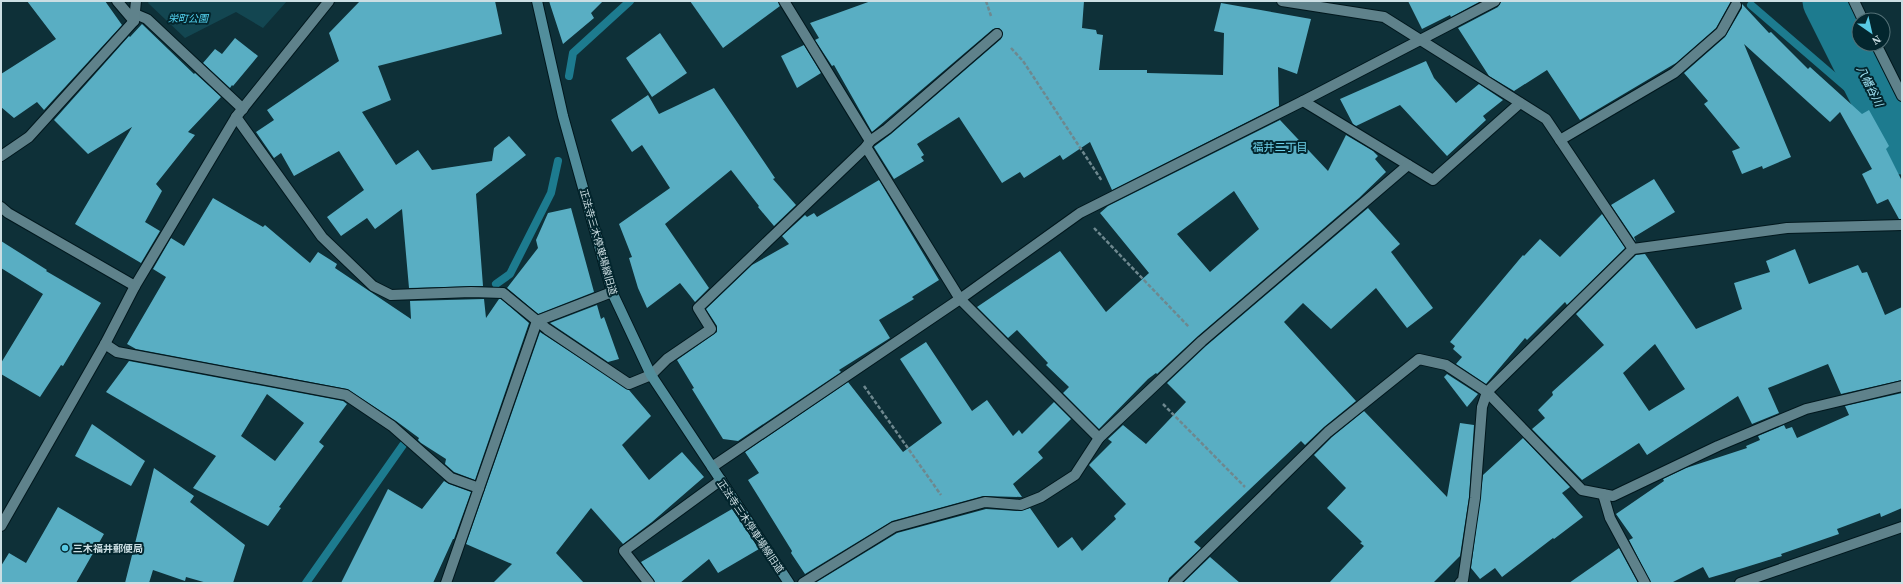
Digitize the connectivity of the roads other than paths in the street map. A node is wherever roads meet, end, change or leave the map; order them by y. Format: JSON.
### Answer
{"nodes":[{"id":1,"x":117,"y":1,"type":"edge"},
{"id":2,"x":136,"y":1,"type":"edge"},
{"id":3,"x":329,"y":1,"type":"edge"},
{"id":4,"x":537,"y":1,"type":"edge"},
{"id":5,"x":784,"y":1,"type":"edge"},
{"id":6,"x":1282,"y":1,"type":"edge"},
{"id":7,"x":1495,"y":1,"type":"edge"},
{"id":8,"x":1854,"y":1,"type":"edge"},
{"id":9,"x":1736,"y":5,"type":"dead end"},
{"id":10,"x":1859,"y":12,"type":"edge"},
{"id":11,"x":134,"y":17,"type":"junction"},
{"id":12,"x":997,"y":34,"type":"road end"},
{"id":13,"x":1419,"y":40,"type":"junction"},
{"id":14,"x":1880,"y":52,"type":"edge"},
{"id":15,"x":1902,"y":96,"type":"edge"},
{"id":16,"x":1303,"y":101,"type":"junction"},
{"id":17,"x":1520,"y":103,"type":"junction"},
{"id":18,"x":240,"y":113,"type":"junction"},
{"id":19,"x":1560,"y":140,"type":"junction"},
{"id":20,"x":868,"y":144,"type":"junction"},
{"id":21,"x":1,"y":156,"type":"edge"},
{"id":22,"x":1408,"y":165,"type":"junction"},
{"id":23,"x":1,"y":207,"type":"edge"},
{"id":24,"x":1902,"y":225,"type":"edge"},
{"id":25,"x":1633,"y":249,"type":"junction"},
{"id":26,"x":136,"y":286,"type":"junction"},
{"id":27,"x":612,"y":292,"type":"junction"},
{"id":28,"x":960,"y":299,"type":"junction"},
{"id":29,"x":536,"y":321,"type":"junction"},
{"id":30,"x":105,"y":344,"type":"junction"},
{"id":31,"x":650,"y":375,"type":"junction"},
{"id":32,"x":1902,"y":386,"type":"edge"},
{"id":33,"x":1487,"y":392,"type":"junction"},
{"id":34,"x":1098,"y":438,"type":"junction"},
{"id":35,"x":712,"y":467,"type":"junction"},
{"id":36,"x":721,"y":480,"type":"junction"},
{"id":37,"x":479,"y":488,"type":"junction"},
{"id":38,"x":1603,"y":494,"type":"junction"},
{"id":39,"x":1,"y":526,"type":"edge"},
{"id":40,"x":1902,"y":526,"type":"edge"},
{"id":41,"x":446,"y":583,"type":"edge"},
{"id":42,"x":649,"y":583,"type":"edge"},
{"id":43,"x":789,"y":583,"type":"edge"},
{"id":44,"x":803,"y":583,"type":"edge"},
{"id":45,"x":1174,"y":583,"type":"edge"},
{"id":46,"x":1460,"y":583,"type":"edge"},
{"id":47,"x":1645,"y":583,"type":"edge"},
{"id":48,"x":1740,"y":583,"type":"edge"}],
"edges":[{"from":1,"to":11,"type":"street"},
{"from":2,"to":11,"type":"street"},
{"from":3,"to":18,"type":"street"},
{"from":4,"to":27,"type":"street","name":"正法寺三木停車場線旧道"},
{"from":5,"to":20,"type":"street"},
{"from":6,"to":13,"type":"street"},
{"from":7,"to":13,"type":"street"},
{"from":8,"to":10,"type":"street"},
{"from":9,"to":19,"type":"street"},
{"from":11,"to":18,"type":"street"},
{"from":11,"to":21,"type":"street"},
{"from":12,"to":20,"type":"street"},
{"from":13,"to":16,"type":"street"},
{"from":13,"to":17,"type":"street"},
{"from":14,"to":15,"type":"street"},
{"from":16,"to":22,"type":"street"},
{"from":16,"to":28,"type":"street"},
{"from":17,"to":19,"type":"street"},
{"from":17,"to":22,"type":"street"},
{"from":18,"to":26,"type":"street"},
{"from":18,"to":29,"type":"street"},
{"from":19,"to":25,"type":"street"},
{"from":20,"to":28,"type":"street"},
{"from":20,"to":31,"type":"street"},
{"from":22,"to":34,"type":"street"},
{"from":23,"to":26,"type":"street"},
{"from":24,"to":25,"type":"street"},
{"from":25,"to":33,"type":"street"},
{"from":26,"to":30,"type":"street"},
{"from":27,"to":29,"type":"street"},
{"from":27,"to":31,"type":"street","name":"正法寺三木停車場線旧道"},
{"from":28,"to":34,"type":"street"},
{"from":28,"to":35,"type":"street"},
{"from":29,"to":31,"type":"street"},
{"from":29,"to":37,"type":"street"},
{"from":30,"to":37,"type":"street"},
{"from":30,"to":39,"type":"street"},
{"from":31,"to":35,"type":"street","name":"正法寺三木停車場線旧道"},
{"from":32,"to":38,"type":"street"},
{"from":33,"to":38,"type":"street"},
{"from":33,"to":45,"type":"street"},
{"from":33,"to":46,"type":"street"},
{"from":34,"to":44,"type":"street"},
{"from":35,"to":36,"type":"street","name":"正法寺三木停車場線旧道"},
{"from":36,"to":42,"type":"street"},
{"from":36,"to":43,"type":"street","name":"正法寺三木停車場線旧道"},
{"from":37,"to":41,"type":"street"},
{"from":38,"to":47,"type":"street"},
{"from":40,"to":48,"type":"street"}]}
